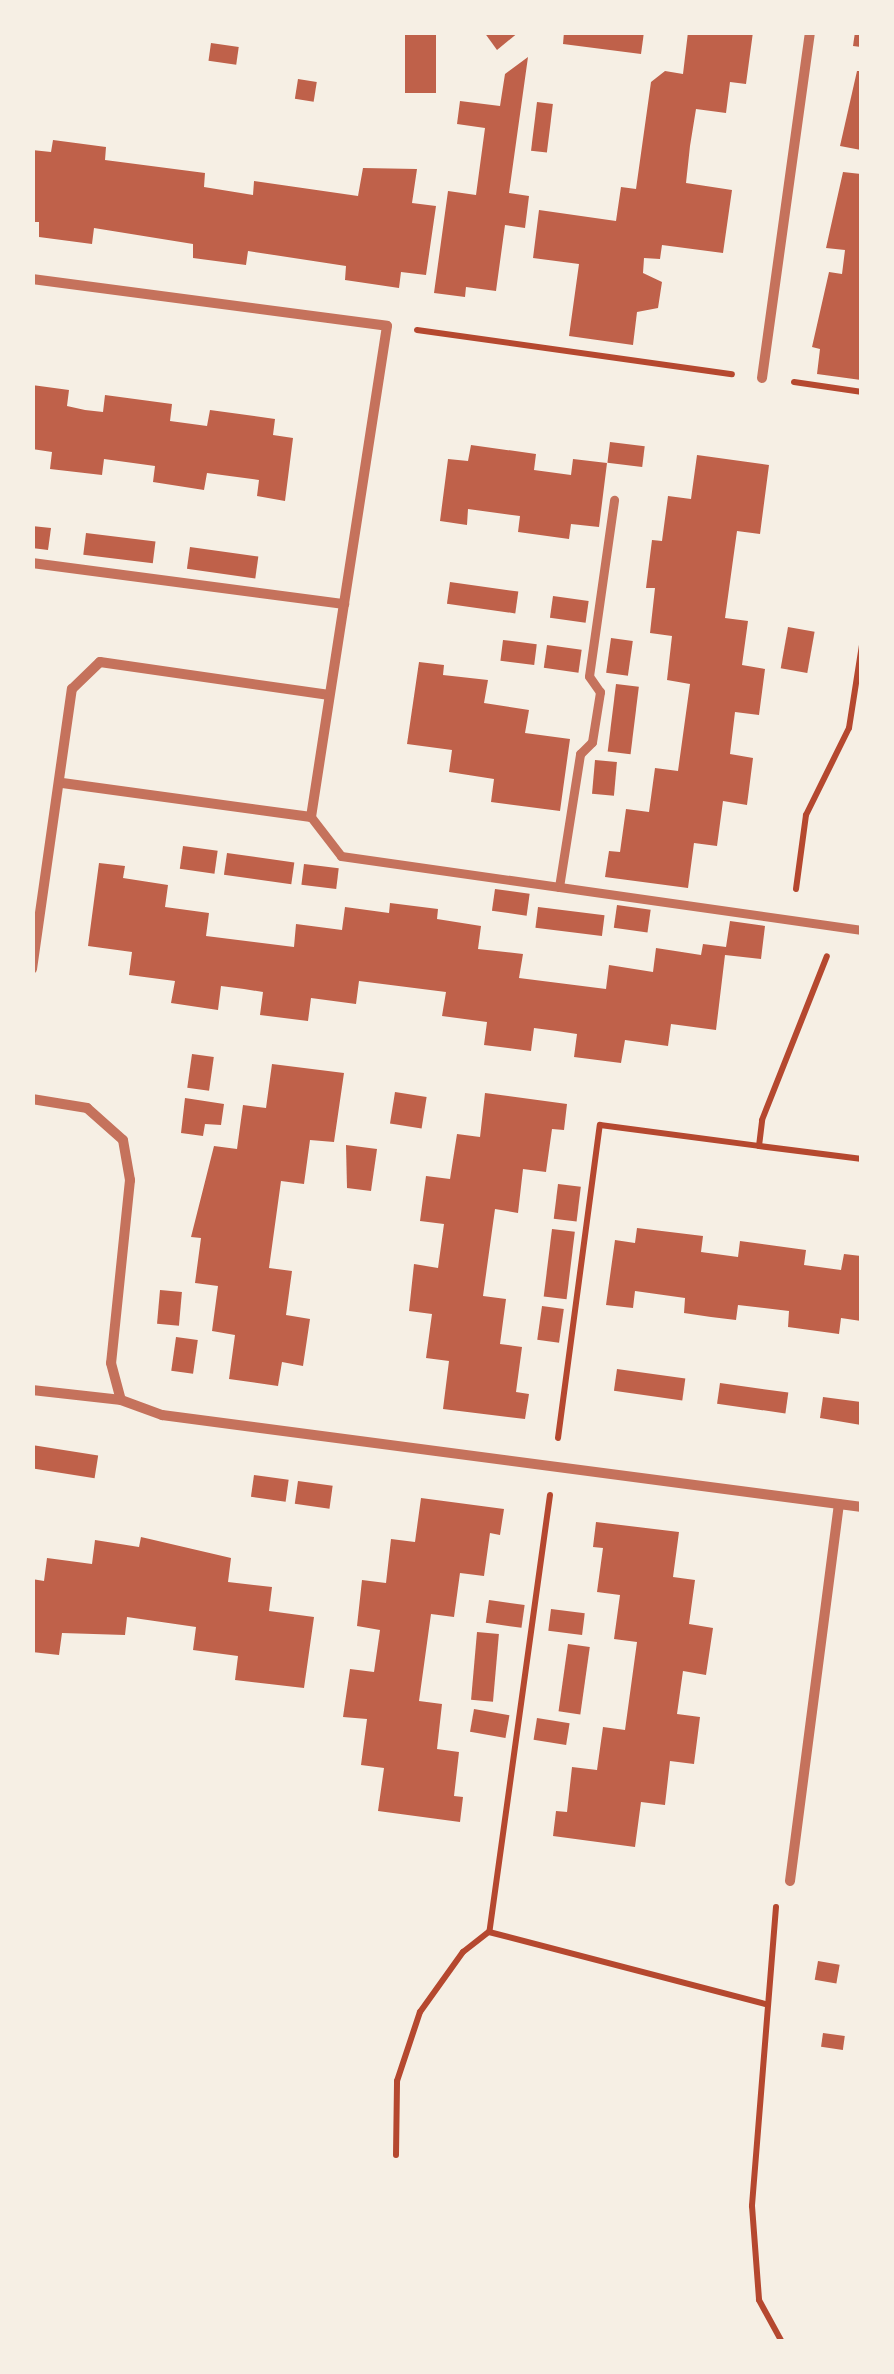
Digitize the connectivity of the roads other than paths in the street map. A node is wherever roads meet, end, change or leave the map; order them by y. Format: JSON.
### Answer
{"nodes":[{"id":1,"x":810,"y":32,"type":"edge"},
{"id":2,"x":32,"y":279,"type":"edge"},
{"id":3,"x":762,"y":378,"type":"road end"},
{"id":4,"x":614,"y":500,"type":"dead end"},
{"id":5,"x":32,"y":563,"type":"edge"},
{"id":6,"x":344,"y":604,"type":"junction"},
{"id":7,"x":328,"y":696,"type":"junction"},
{"id":8,"x":62,"y":783,"type":"junction"},
{"id":9,"x":312,"y":817,"type":"junction"},
{"id":10,"x":559,"y":887,"type":"junction"},
{"id":11,"x":862,"y":930,"type":"edge"},
{"id":12,"x":32,"y":969,"type":"edge"},
{"id":13,"x":32,"y":1099,"type":"edge"},
{"id":14,"x":32,"y":1390,"type":"edge"},
{"id":15,"x":121,"y":1400,"type":"junction"},
{"id":16,"x":840,"y":1504,"type":"junction"},
{"id":17,"x":862,"y":1506,"type":"edge"},
{"id":18,"x":790,"y":1880,"type":"road end"}],
"edges":[{"from":1,"to":3,"type":"street"},
{"from":2,"to":6,"type":"street"},
{"from":4,"to":10,"type":"street"},
{"from":5,"to":6,"type":"street"},
{"from":6,"to":7,"type":"street"},
{"from":7,"to":8,"type":"street"},
{"from":7,"to":9,"type":"street"},
{"from":8,"to":9,"type":"street"},
{"from":8,"to":12,"type":"street"},
{"from":9,"to":10,"type":"street"},
{"from":10,"to":11,"type":"street"},
{"from":13,"to":15,"type":"street"},
{"from":14,"to":15,"type":"street"},
{"from":15,"to":16,"type":"street"},
{"from":16,"to":17,"type":"street"},
{"from":16,"to":18,"type":"street"}]}
